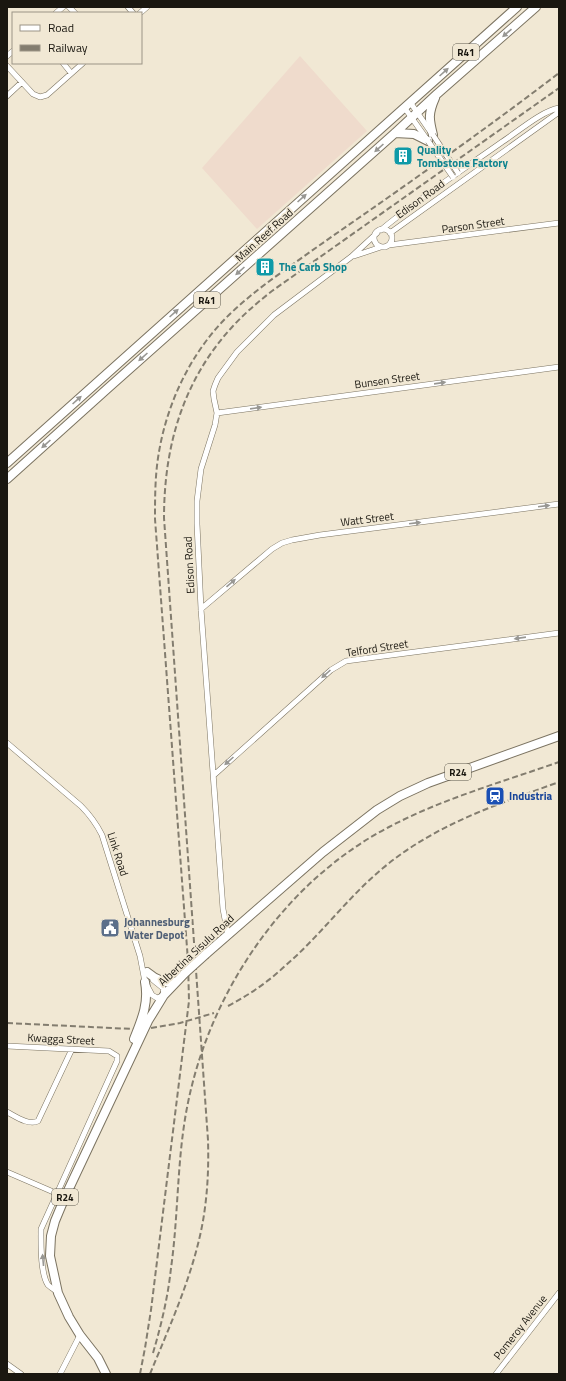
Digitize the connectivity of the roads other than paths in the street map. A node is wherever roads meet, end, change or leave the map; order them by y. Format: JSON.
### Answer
{"nodes":[{"id":1,"x":517,"y":7,"type":"edge"},
{"id":2,"x":536,"y":7,"type":"edge"},
{"id":3,"x":64,"y":64,"type":"edge"},
{"id":4,"x":82,"y":64,"type":"edge"},
{"id":5,"x":7,"y":66,"type":"edge"},
{"id":6,"x":72,"y":73,"type":"junction"},
{"id":7,"x":22,"y":82,"type":"junction"},
{"id":8,"x":437,"y":94,"type":"junction"},
{"id":9,"x":7,"y":96,"type":"edge"},
{"id":10,"x":407,"y":105,"type":"junction"},
{"id":11,"x":559,"y":108,"type":"edge"},
{"id":12,"x":559,"y":112,"type":"edge"},
{"id":13,"x":414,"y":115,"type":"junction"},
{"id":14,"x":395,"y":134,"type":"junction"},
{"id":15,"x":430,"y":138,"type":"junction"},
{"id":16,"x":458,"y":173,"type":"junction"},
{"id":17,"x":453,"y":177,"type":"junction"},
{"id":18,"x":398,"y":216,"type":"junction"},
{"id":19,"x":559,"y":223,"type":"edge"},
{"id":20,"x":272,"y":226,"type":"junction"},
{"id":21,"x":379,"y":231,"type":"junction"},
{"id":22,"x":390,"y":234,"type":"junction"},
{"id":23,"x":280,"y":235,"type":"junction"},
{"id":24,"x":404,"y":244,"type":"junction"},
{"id":25,"x":389,"y":245,"type":"junction"},
{"id":26,"x":381,"y":247,"type":"junction"},
{"id":27,"x":351,"y":257,"type":"junction"},
{"id":28,"x":559,"y":367,"type":"edge"},
{"id":29,"x":62,"y":413,"type":"junction"},
{"id":30,"x":217,"y":413,"type":"junction"},
{"id":31,"x":70,"y":423,"type":"junction"},
{"id":32,"x":7,"y":463,"type":"edge"},
{"id":33,"x":7,"y":479,"type":"edge"},
{"id":34,"x":559,"y":504,"type":"edge"},
{"id":35,"x":201,"y":609,"type":"junction"},
{"id":36,"x":559,"y":633,"type":"edge"},
{"id":37,"x":559,"y":736,"type":"edge"},
{"id":38,"x":7,"y":743,"type":"edge"},
{"id":39,"x":214,"y":775,"type":"junction"},
{"id":40,"x":228,"y":935,"type":"junction"},
{"id":41,"x":140,"y":956,"type":"junction"},
{"id":42,"x":147,"y":972,"type":"junction"},
{"id":43,"x":177,"y":981,"type":"junction"},
{"id":44,"x":145,"y":982,"type":"junction"},
{"id":45,"x":163,"y":996,"type":"junction"},
{"id":46,"x":7,"y":1046,"type":"edge"},
{"id":47,"x":72,"y":1049,"type":"junction"},
{"id":48,"x":120,"y":1081,"type":"junction"},
{"id":49,"x":7,"y":1112,"type":"edge"},
{"id":50,"x":7,"y":1172,"type":"edge"},
{"id":51,"x":56,"y":1194,"type":"junction"},
{"id":52,"x":65,"y":1197,"type":"junction"},
{"id":53,"x":58,"y":1293,"type":"junction"},
{"id":54,"x":559,"y":1293,"type":"edge"},
{"id":55,"x":80,"y":1335,"type":"junction"},
{"id":56,"x":7,"y":1364,"type":"edge"},
{"id":57,"x":21,"y":1374,"type":"edge"},
{"id":58,"x":60,"y":1374,"type":"edge"},
{"id":59,"x":106,"y":1374,"type":"edge"},
{"id":60,"x":496,"y":1374,"type":"edge"}],
"edges":[{"from":10,"to":1,"type":"main road","name":"Main Reef Road","number":"R41","one_way":true},
{"from":2,"to":8,"type":"main road","name":"Main Reef Road","number":"R41","one_way":true},
{"from":3,"to":6,"type":"street"},
{"from":4,"to":6,"type":"street"},
{"from":5,"to":7,"type":"street"},
{"from":6,"to":7,"type":"street"},
{"from":7,"to":9,"type":"street"},
{"from":8,"to":13,"type":"main road","name":"Main Reef Road","number":"R41"},
{"from":8,"to":15,"type":"main road"},
{"from":10,"to":13,"type":"street"},
{"from":10,"to":13,"type":"street"},
{"from":20,"to":10,"type":"main road","name":"Main Reef Road","number":"R41","one_way":true},
{"from":11,"to":16,"type":"street","name":"Edison Road"},
{"from":12,"to":22,"type":"street","name":"Edison Road"},
{"from":13,"to":14,"type":"main road","name":"Main Reef Road","number":"R41"},
{"from":13,"to":15,"type":"street"},
{"from":13,"to":15,"type":"street"},
{"from":14,"to":15,"type":"main road"},
{"from":14,"to":23,"type":"main road","name":"Main Reef Road","number":"R41","one_way":true},
{"from":15,"to":16,"type":"street","bridge":true},
{"from":15,"to":17,"type":"street","bridge":true},
{"from":16,"to":17,"type":"street","name":"Edison Road","bridge":true},
{"from":17,"to":18,"type":"street","name":"Edison Road"},
{"from":18,"to":21,"type":"street","name":"Edison Road"},
{"from":18,"to":22,"type":"street"},
{"from":19,"to":24,"type":"street","name":"Parson Street"},
{"from":20,"to":23,"type":"main road"},
{"from":29,"to":20,"type":"main road","name":"Main Reef Road","number":"R41","one_way":true},
{"from":21,"to":22,"type":"street"},
{"from":21,"to":26,"type":"street"},
{"from":21,"to":27,"type":"street","name":"Edison Road"},
{"from":22,"to":24,"type":"street"},
{"from":22,"to":25,"type":"street"},
{"from":23,"to":31,"type":"main road","name":"Main Reef Road","number":"R41","one_way":true},
{"from":24,"to":25,"type":"street","name":"Parson Street"},
{"from":25,"to":26,"type":"street"},
{"from":26,"to":27,"type":"street","name":"Edison Road"},
{"from":27,"to":30,"type":"street","name":"Edison Road"},
{"from":30,"to":28,"type":"street","name":"Bunsen Street","one_way":true},
{"from":29,"to":31,"type":"main road"},
{"from":29,"to":32,"type":"main road","name":"Main Reef Road","number":"R41"},
{"from":30,"to":35,"type":"street","name":"Edison Road"},
{"from":31,"to":33,"type":"main road","name":"Main Reef Road","number":"R41","one_way":true},
{"from":35,"to":34,"type":"street","name":"Watt Street","one_way":true},
{"from":35,"to":39,"type":"street","name":"Edison Road"},
{"from":36,"to":39,"type":"street","name":"Telford Street","one_way":true},
{"from":37,"to":40,"type":"main road","name":"Albertina Sisulu Road","number":"R24"},
{"from":38,"to":41,"type":"street","name":"Link Road"},
{"from":39,"to":40,"type":"street","name":"Edison Road"},
{"from":40,"to":43,"type":"main road","name":"Albertina Sisulu Road","number":"R24","bridge":true},
{"from":41,"to":42,"type":"street"},
{"from":41,"to":44,"type":"street","name":"Link Road"},
{"from":42,"to":43,"type":"main road"},
{"from":42,"to":45,"type":"street"},
{"from":43,"to":45,"type":"main road","name":"Albertina Sisulu Road","number":"R24"},
{"from":44,"to":45,"type":"street","name":"Link Road"},
{"from":44,"to":48,"type":"main road"},
{"from":45,"to":48,"type":"main road","name":"Albertina Sisulu Road","number":"R24"},
{"from":46,"to":47,"type":"street","name":"Kwagga Street"},
{"from":47,"to":49,"type":"street"},
{"from":47,"to":51,"type":"street","name":"Kwagga Street"},
{"from":48,"to":52,"type":"main road","name":"Albertina Sisulu Road","number":"R24"},
{"from":50,"to":51,"type":"street"},
{"from":51,"to":52,"type":"street"},
{"from":53,"to":51,"type":"street","one_way":true},
{"from":52,"to":53,"type":"main road","name":"Albertina Sisulu Road","number":"R24"},
{"from":53,"to":55,"type":"main road","name":"Albertina Sisulu Road","number":"R24"},
{"from":54,"to":60,"type":"street","name":"Pomeroy Avenue"},
{"from":55,"to":58,"type":"street"},
{"from":55,"to":59,"type":"main road","name":"Albertina Sisulu Road","number":"R24"},
{"from":56,"to":57,"type":"street"}]}
